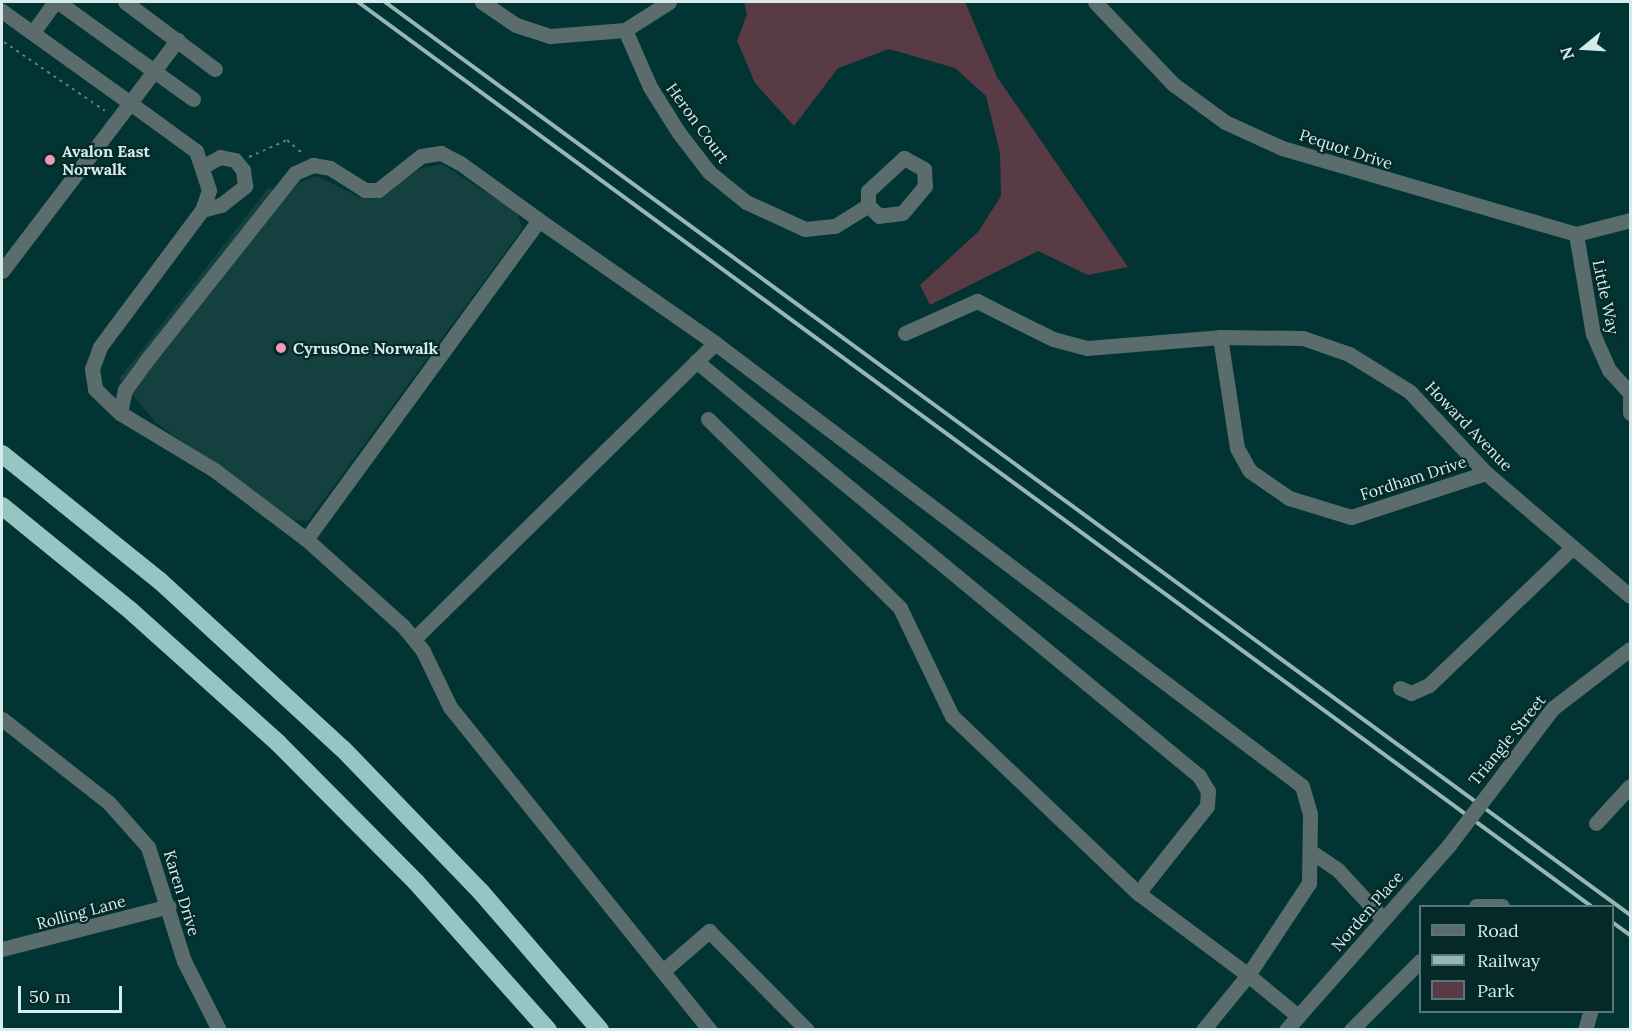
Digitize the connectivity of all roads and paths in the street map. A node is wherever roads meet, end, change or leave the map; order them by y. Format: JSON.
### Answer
{"nodes":[{"id":1,"x":57,"y":2,"type":"edge"},
{"id":2,"x":125,"y":2,"type":"edge"},
{"id":3,"x":482,"y":2,"type":"edge"},
{"id":4,"x":669,"y":2,"type":"edge"},
{"id":5,"x":1095,"y":2,"type":"edge"},
{"id":6,"x":2,"y":10,"type":"edge"},
{"id":7,"x":625,"y":30,"type":"junction"},
{"id":8,"x":33,"y":32,"type":"junction"},
{"id":9,"x":177,"y":40,"type":"junction"},
{"id":10,"x":3,"y":41,"type":"edge"},
{"id":11,"x":2,"y":45,"type":"edge"},
{"id":12,"x":215,"y":69,"type":"dead end"},
{"id":13,"x":154,"y":71,"type":"junction"},
{"id":14,"x":193,"y":99,"type":"dead end"},
{"id":15,"x":129,"y":103,"type":"junction"},
{"id":16,"x":117,"y":120,"type":"junction"},
{"id":17,"x":235,"y":160,"type":"junction"},
{"id":18,"x":313,"y":165,"type":"junction"},
{"id":19,"x":204,"y":166,"type":"junction"},
{"id":20,"x":868,"y":205,"type":"dead end"},
{"id":21,"x":202,"y":210,"type":"junction"},
{"id":22,"x":539,"y":220,"type":"junction"},
{"id":23,"x":1630,"y":220,"type":"edge"},
{"id":24,"x":1576,"y":234,"type":"junction"},
{"id":25,"x":2,"y":271,"type":"edge"},
{"id":26,"x":905,"y":333,"type":"dead end"},
{"id":27,"x":1220,"y":337,"type":"junction"},
{"id":28,"x":715,"y":343,"type":"junction"},
{"id":29,"x":696,"y":361,"type":"junction"},
{"id":30,"x":1630,"y":393,"type":"edge"},
{"id":31,"x":1630,"y":398,"type":"edge"},
{"id":32,"x":120,"y":413,"type":"junction"},
{"id":33,"x":1630,"y":413,"type":"edge"},
{"id":34,"x":708,"y":419,"type":"dead end"},
{"id":35,"x":2,"y":454,"type":"edge"},
{"id":36,"x":1486,"y":473,"type":"junction"},
{"id":37,"x":2,"y":506,"type":"edge"},
{"id":38,"x":306,"y":538,"type":"junction"},
{"id":39,"x":1573,"y":547,"type":"junction"},
{"id":40,"x":1630,"y":596,"type":"edge"},
{"id":41,"x":416,"y":638,"type":"junction"},
{"id":42,"x":1630,"y":649,"type":"edge"},
{"id":43,"x":1400,"y":688,"type":"dead end"},
{"id":44,"x":2,"y":719,"type":"edge"},
{"id":45,"x":1630,"y":786,"type":"edge"},
{"id":46,"x":1472,"y":813,"type":"joint"},
{"id":47,"x":1596,"y":823,"type":"dead end"},
{"id":48,"x":1310,"y":851,"type":"junction"},
{"id":49,"x":1138,"y":893,"type":"junction"},
{"id":50,"x":169,"y":906,"type":"junction"},
{"id":51,"x":1383,"y":919,"type":"junction"},
{"id":52,"x":2,"y":949,"type":"edge"},
{"id":53,"x":1419,"y":962,"type":"edge"},
{"id":54,"x":664,"y":970,"type":"junction"},
{"id":55,"x":1248,"y":975,"type":"junction"},
{"id":56,"x":1589,"y":1013,"type":"edge"},
{"id":57,"x":1298,"y":1016,"type":"junction"},
{"id":58,"x":219,"y":1029,"type":"edge"},
{"id":59,"x":548,"y":1029,"type":"edge"},
{"id":60,"x":600,"y":1029,"type":"edge"},
{"id":61,"x":710,"y":1029,"type":"edge"},
{"id":62,"x":807,"y":1029,"type":"edge"},
{"id":63,"x":1203,"y":1029,"type":"edge"},
{"id":64,"x":1286,"y":1029,"type":"edge"},
{"id":65,"x":1351,"y":1029,"type":"edge"},
{"id":66,"x":1585,"y":1029,"type":"edge"}],
"edges":[{"from":1,"to":8,"type":"street"},
{"from":1,"to":13,"type":"street"},
{"from":2,"to":9,"type":"street"},
{"from":3,"to":7,"type":"street"},
{"from":4,"to":7,"type":"street"},
{"from":5,"to":24,"type":"street","name":"Pequot Drive"},
{"from":6,"to":8,"type":"street"},
{"from":7,"to":20,"type":"street","name":"Heron Court"},
{"from":8,"to":15,"type":"street"},
{"from":9,"to":12,"type":"street"},
{"from":9,"to":13,"type":"street"},
{"from":10,"to":11,"type":"path"},
{"from":10,"to":16,"type":"path"},
{"from":13,"to":14,"type":"street"},
{"from":13,"to":15,"type":"street"},
{"from":15,"to":16,"type":"street"},
{"from":15,"to":19,"type":"street"},
{"from":16,"to":25,"type":"street"},
{"from":17,"to":18,"type":"path"},
{"from":17,"to":19,"type":"street"},
{"from":17,"to":21,"type":"street"},
{"from":18,"to":22,"type":"street"},
{"from":18,"to":32,"type":"street"},
{"from":19,"to":21,"type":"street"},
{"from":21,"to":32,"type":"street"},
{"from":22,"to":28,"type":"street"},
{"from":22,"to":38,"type":"street"},
{"from":23,"to":24,"type":"street"},
{"from":24,"to":30,"type":"street","name":"Little Way"},
{"from":26,"to":27,"type":"street","name":"Howard Avenue"},
{"from":27,"to":36,"type":"street","name":"Howard Avenue"},
{"from":27,"to":36,"type":"street","name":"Fordham Drive"},
{"from":28,"to":29,"type":"street"},
{"from":28,"to":48,"type":"street"},
{"from":29,"to":41,"type":"street"},
{"from":29,"to":49,"type":"street"},
{"from":31,"to":33,"type":"street"},
{"from":32,"to":38,"type":"street"},
{"from":34,"to":49,"type":"street"},
{"from":35,"to":60,"type":"highway"},
{"from":36,"to":39,"type":"street","name":"Howard Avenue"},
{"from":37,"to":59,"type":"highway"},
{"from":38,"to":41,"type":"street"},
{"from":39,"to":40,"type":"street","name":"Howard Avenue"},
{"from":39,"to":43,"type":"street"},
{"from":41,"to":54,"type":"street"},
{"from":42,"to":46,"type":"street","name":"Triangle Street","bridge":true},
{"from":44,"to":50,"type":"street","name":"Karen Drive"},
{"from":45,"to":47,"type":"street"},
{"from":46,"to":51,"type":"street","name":"Norden Place","bridge":true},
{"from":48,"to":51,"type":"street"},
{"from":48,"to":55,"type":"street"},
{"from":49,"to":55,"type":"street"},
{"from":50,"to":52,"type":"street","name":"Rolling Lane"},
{"from":50,"to":58,"type":"street","name":"Karen Drive"},
{"from":51,"to":57,"type":"street","name":"Norden Place"},
{"from":53,"to":65,"type":"street"},
{"from":54,"to":61,"type":"street"},
{"from":54,"to":62,"type":"street"},
{"from":55,"to":57,"type":"street"},
{"from":55,"to":63,"type":"street"},
{"from":56,"to":66,"type":"street"},
{"from":57,"to":64,"type":"street","name":"Norden Place"}]}
